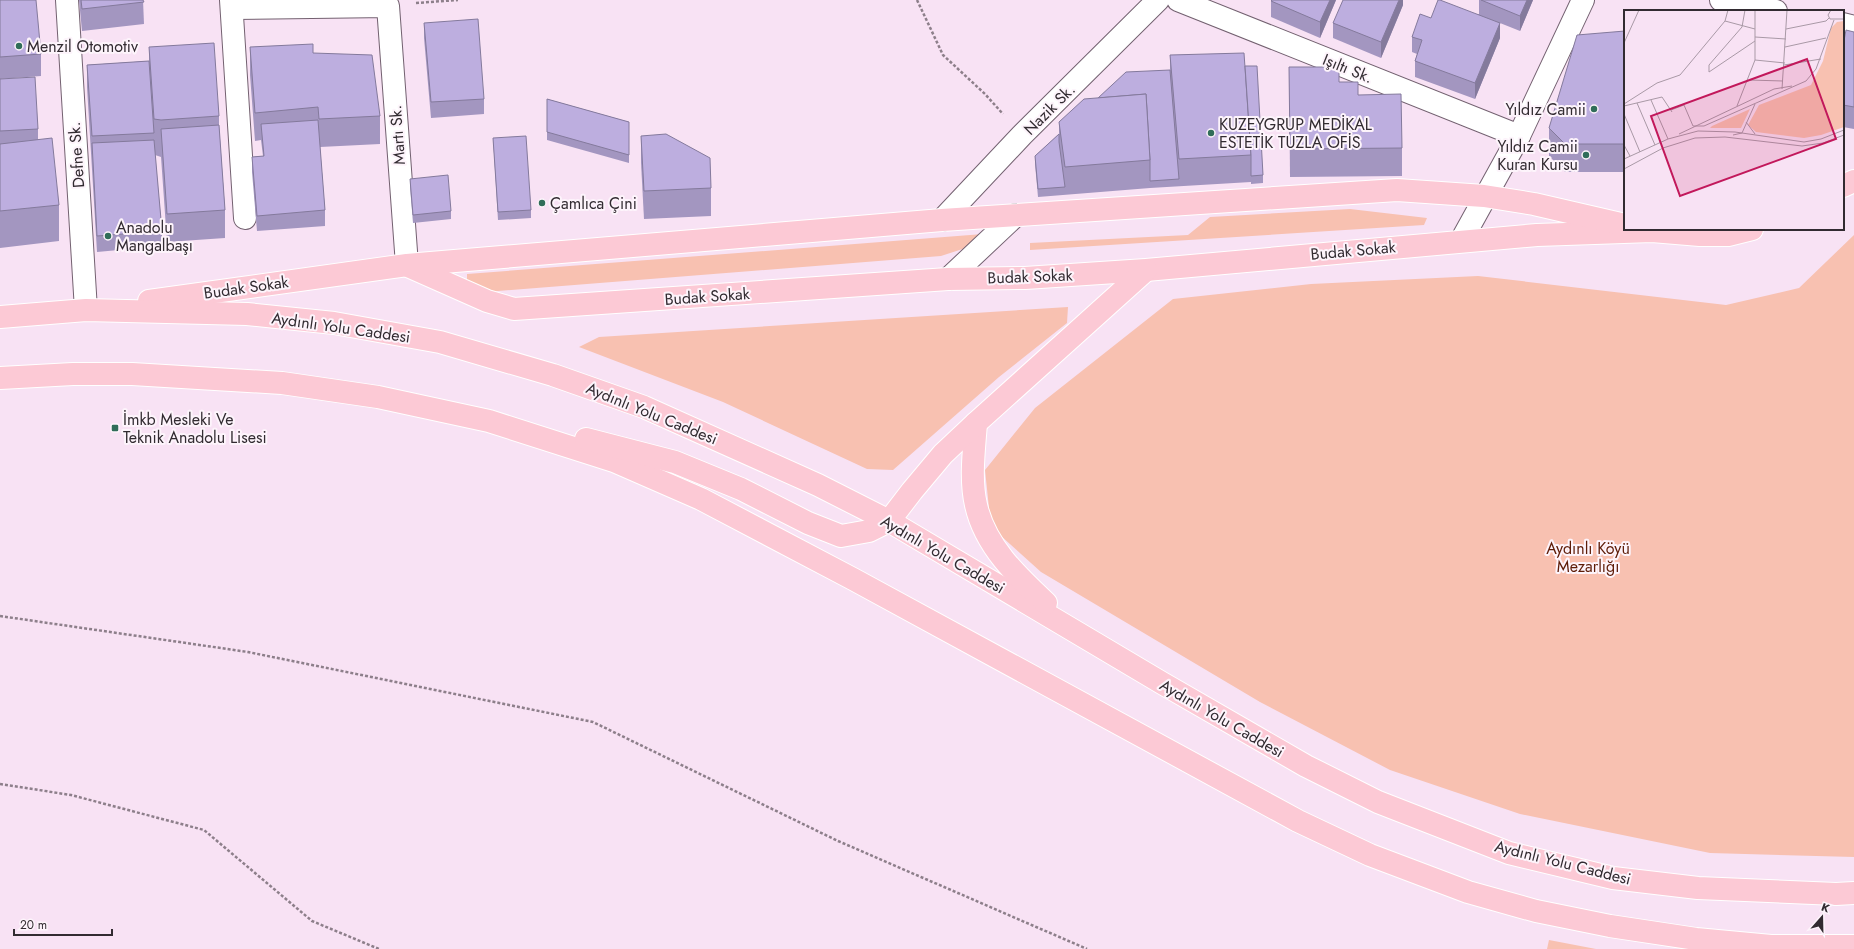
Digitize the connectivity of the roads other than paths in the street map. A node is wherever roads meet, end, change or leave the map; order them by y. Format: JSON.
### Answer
{"nodes":[{"id":1,"x":67,"y":0,"type":"edge"},
{"id":2,"x":1158,"y":0,"type":"edge"},
{"id":3,"x":1178,"y":0,"type":"edge"},
{"id":4,"x":1583,"y":0,"type":"edge"},
{"id":5,"x":1721,"y":0,"type":"edge"},
{"id":6,"x":232,"y":4,"type":"edge"},
{"id":7,"x":1771,"y":10,"type":"edge"},
{"id":8,"x":1844,"y":24,"type":"edge"},
{"id":9,"x":1854,"y":26,"type":"edge"},
{"id":10,"x":1519,"y":136,"type":"junction"},
{"id":11,"x":1854,"y":181,"type":"edge"},
{"id":12,"x":1844,"y":186,"type":"edge"},
{"id":13,"x":1484,"y":196,"type":"junction"},
{"id":14,"x":1016,"y":215,"type":"junction"},
{"id":15,"x":245,"y":218,"type":"dead end"},
{"id":16,"x":942,"y":220,"type":"junction"},
{"id":17,"x":1624,"y":225,"type":"edge"},
{"id":18,"x":1647,"y":230,"type":"edge"},
{"id":19,"x":1748,"y":230,"type":"edge"},
{"id":20,"x":1461,"y":241,"type":"junction"},
{"id":21,"x":407,"y":265,"type":"junction"},
{"id":22,"x":1146,"y":270,"type":"junction"},
{"id":23,"x":948,"y":279,"type":"junction"},
{"id":24,"x":86,"y":310,"type":"junction"},
{"id":25,"x":0,"y":317,"type":"edge"},
{"id":26,"x":0,"y":378,"type":"edge"},
{"id":27,"x":489,"y":421,"type":"junction"},
{"id":28,"x":976,"y":423,"type":"junction"},
{"id":29,"x":889,"y":521,"type":"junction"},
{"id":30,"x":1092,"y":641,"type":"junction"},
{"id":31,"x":1854,"y":893,"type":"edge"},
{"id":32,"x":1854,"y":946,"type":"edge"}],
"edges":[{"from":1,"to":24,"type":"street","name":"Defne Sk."},
{"from":2,"to":16,"type":"street","name":"Nazik Sk."},
{"from":3,"to":10,"type":"street","name":"Işıltı Sk."},
{"from":4,"to":10,"type":"street"},
{"from":5,"to":7,"type":"street"},
{"from":6,"to":15,"type":"street"},
{"from":6,"to":21,"type":"street","name":"Martı Sk."},
{"from":8,"to":9,"type":"street"},
{"from":10,"to":13,"type":"street"},
{"from":11,"to":12,"type":"main road"},
{"from":13,"to":14,"type":"main road","name":"Budak Sokak"},
{"from":13,"to":17,"type":"main road","name":"Budak Sokak"},
{"from":13,"to":20,"type":"street"},
{"from":14,"to":16,"type":"main road","name":"Budak Sokak"},
{"from":14,"to":23,"type":"street"},
{"from":16,"to":21,"type":"main road","name":"Budak Sokak"},
{"from":18,"to":19,"type":"main road","name":"Budak Sokak"},
{"from":18,"to":20,"type":"main road","name":"Budak Sokak"},
{"from":20,"to":22,"type":"main road","name":"Budak Sokak"},
{"from":21,"to":23,"type":"main road","name":"Budak Sokak"},
{"from":21,"to":24,"type":"main road","name":"Budak Sokak"},
{"from":22,"to":23,"type":"main road","name":"Budak Sokak"},
{"from":22,"to":28,"type":"main road"},
{"from":24,"to":25,"type":"main road","name":"Aydınlı Yolu Caddesi"},
{"from":24,"to":29,"type":"main road","name":"Aydınlı Yolu Caddesi"},
{"from":26,"to":27,"type":"main road"},
{"from":27,"to":29,"type":"main road"},
{"from":27,"to":32,"type":"main road"},
{"from":28,"to":29,"type":"main road"},
{"from":28,"to":30,"type":"main road"},
{"from":29,"to":30,"type":"main road","name":"Aydınlı Yolu Caddesi"},
{"from":30,"to":31,"type":"main road","name":"Aydınlı Yolu Caddesi"}]}
